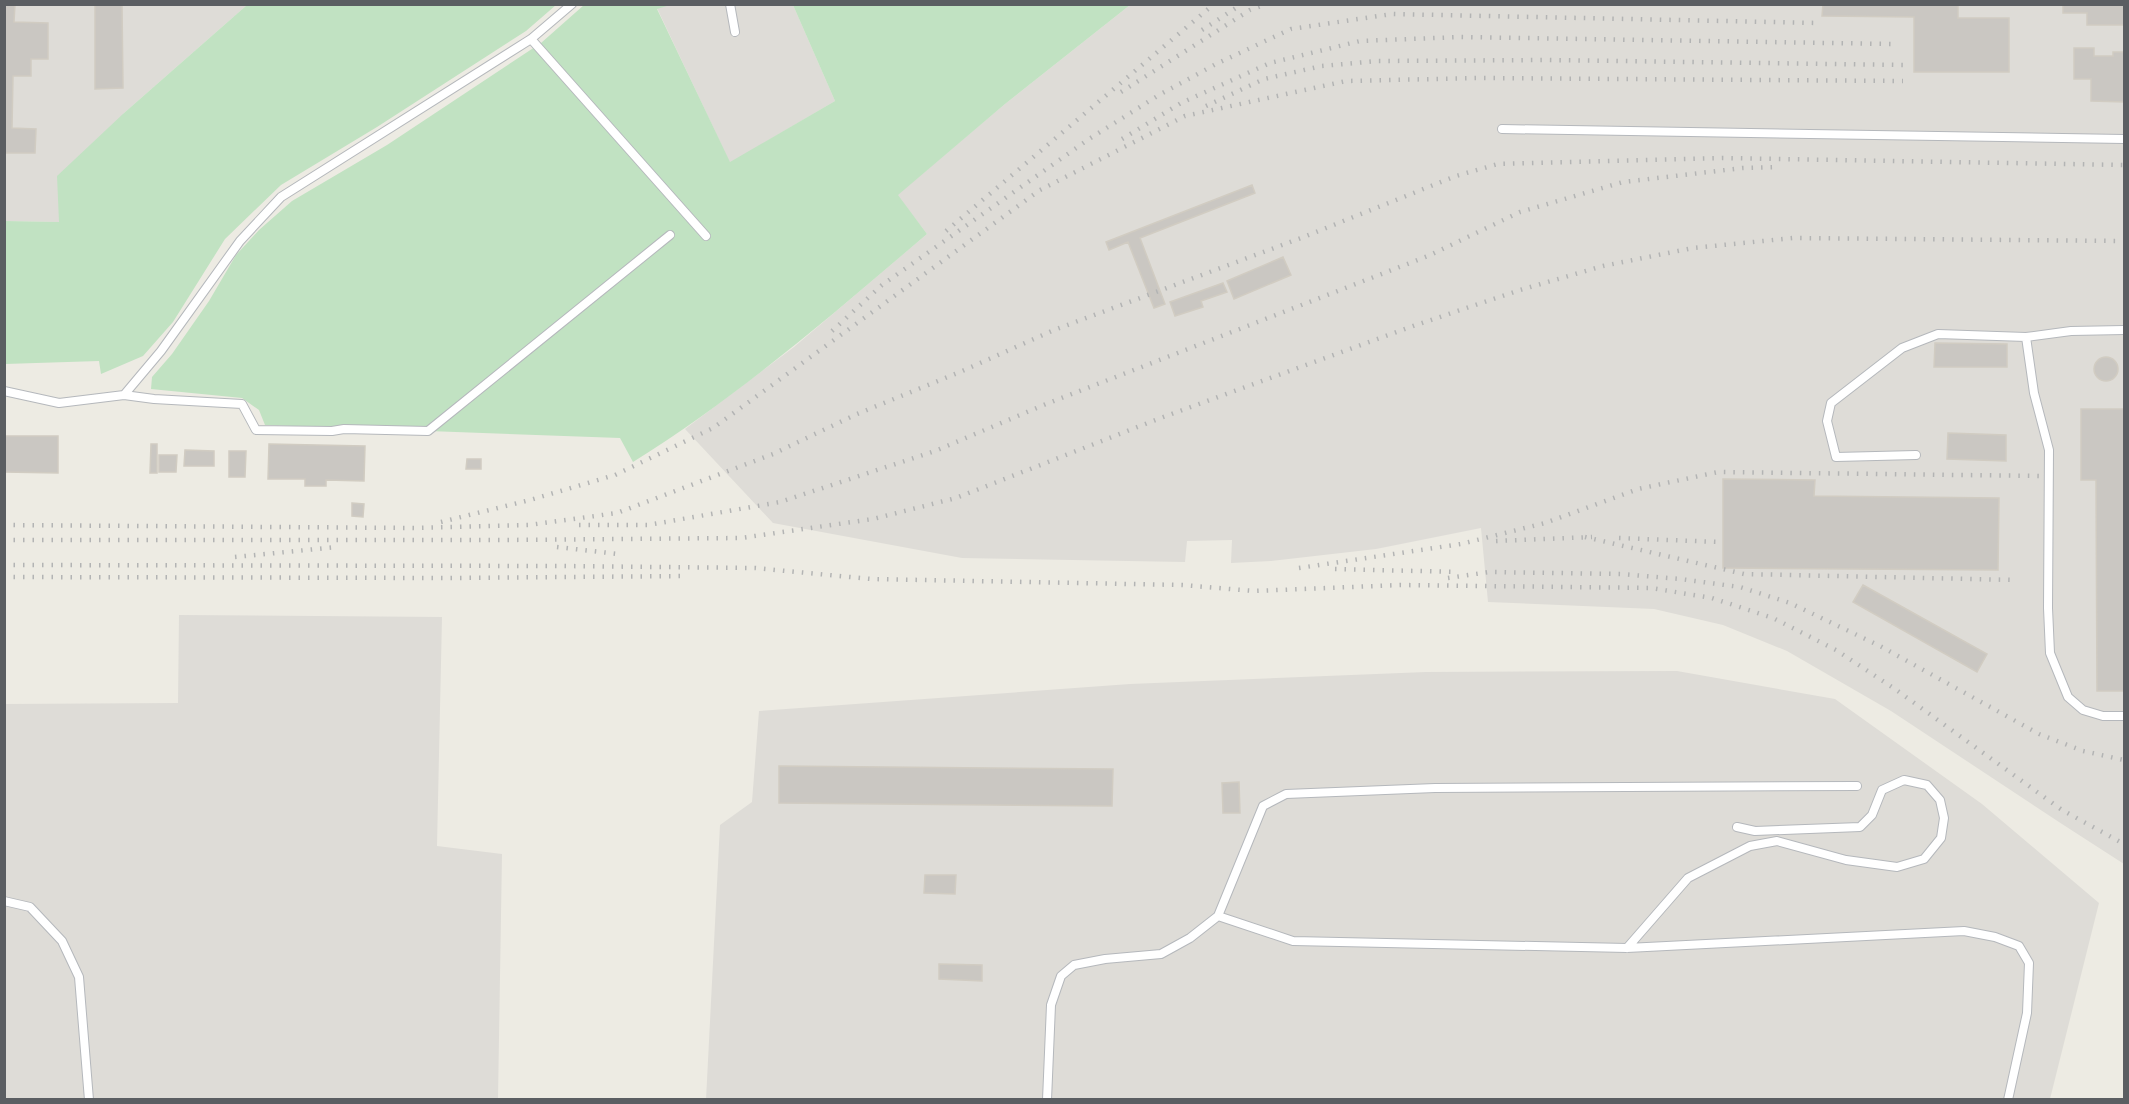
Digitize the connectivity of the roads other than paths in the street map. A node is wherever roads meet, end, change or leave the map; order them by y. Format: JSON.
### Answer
{"nodes":[{"id":1,"x":572,"y":4,"type":"edge"},
{"id":2,"x":730,"y":4,"type":"edge"},
{"id":3,"x":735,"y":32,"type":"dead end"},
{"id":4,"x":531,"y":39,"type":"junction"},
{"id":5,"x":1502,"y":129,"type":"dead end"},
{"id":6,"x":2124,"y":140,"type":"edge"},
{"id":7,"x":669,"y":235,"type":"dead end"},
{"id":8,"x":706,"y":236,"type":"dead end"},
{"id":9,"x":2124,"y":330,"type":"edge"},
{"id":10,"x":2026,"y":338,"type":"junction"},
{"id":11,"x":4,"y":392,"type":"edge"},
{"id":12,"x":124,"y":394,"type":"junction"},
{"id":13,"x":1916,"y":455,"type":"dead end"},
{"id":14,"x":2124,"y":716,"type":"edge"},
{"id":15,"x":1857,"y":786,"type":"dead end"},
{"id":16,"x":1737,"y":827,"type":"dead end"},
{"id":17,"x":4,"y":901,"type":"edge"},
{"id":18,"x":1218,"y":916,"type":"junction"},
{"id":19,"x":1627,"y":948,"type":"junction"},
{"id":20,"x":89,"y":1100,"type":"edge"},
{"id":21,"x":1047,"y":1100,"type":"edge"},
{"id":22,"x":2008,"y":1100,"type":"edge"}],
"edges":[{"from":1,"to":4,"type":"lane"},
{"from":2,"to":3,"type":"lane"},
{"from":4,"to":8,"type":"lane"},
{"from":4,"to":12,"type":"lane"},
{"from":5,"to":6,"type":"lane"},
{"from":7,"to":12,"type":"lane"},
{"from":9,"to":10,"type":"lane"},
{"from":10,"to":13,"type":"lane"},
{"from":10,"to":14,"type":"lane"},
{"from":11,"to":12,"type":"lane"},
{"from":15,"to":18,"type":"lane"},
{"from":16,"to":19,"type":"lane"},
{"from":17,"to":20,"type":"lane"},
{"from":18,"to":19,"type":"lane"},
{"from":18,"to":21,"type":"lane"},
{"from":19,"to":22,"type":"lane"}]}
